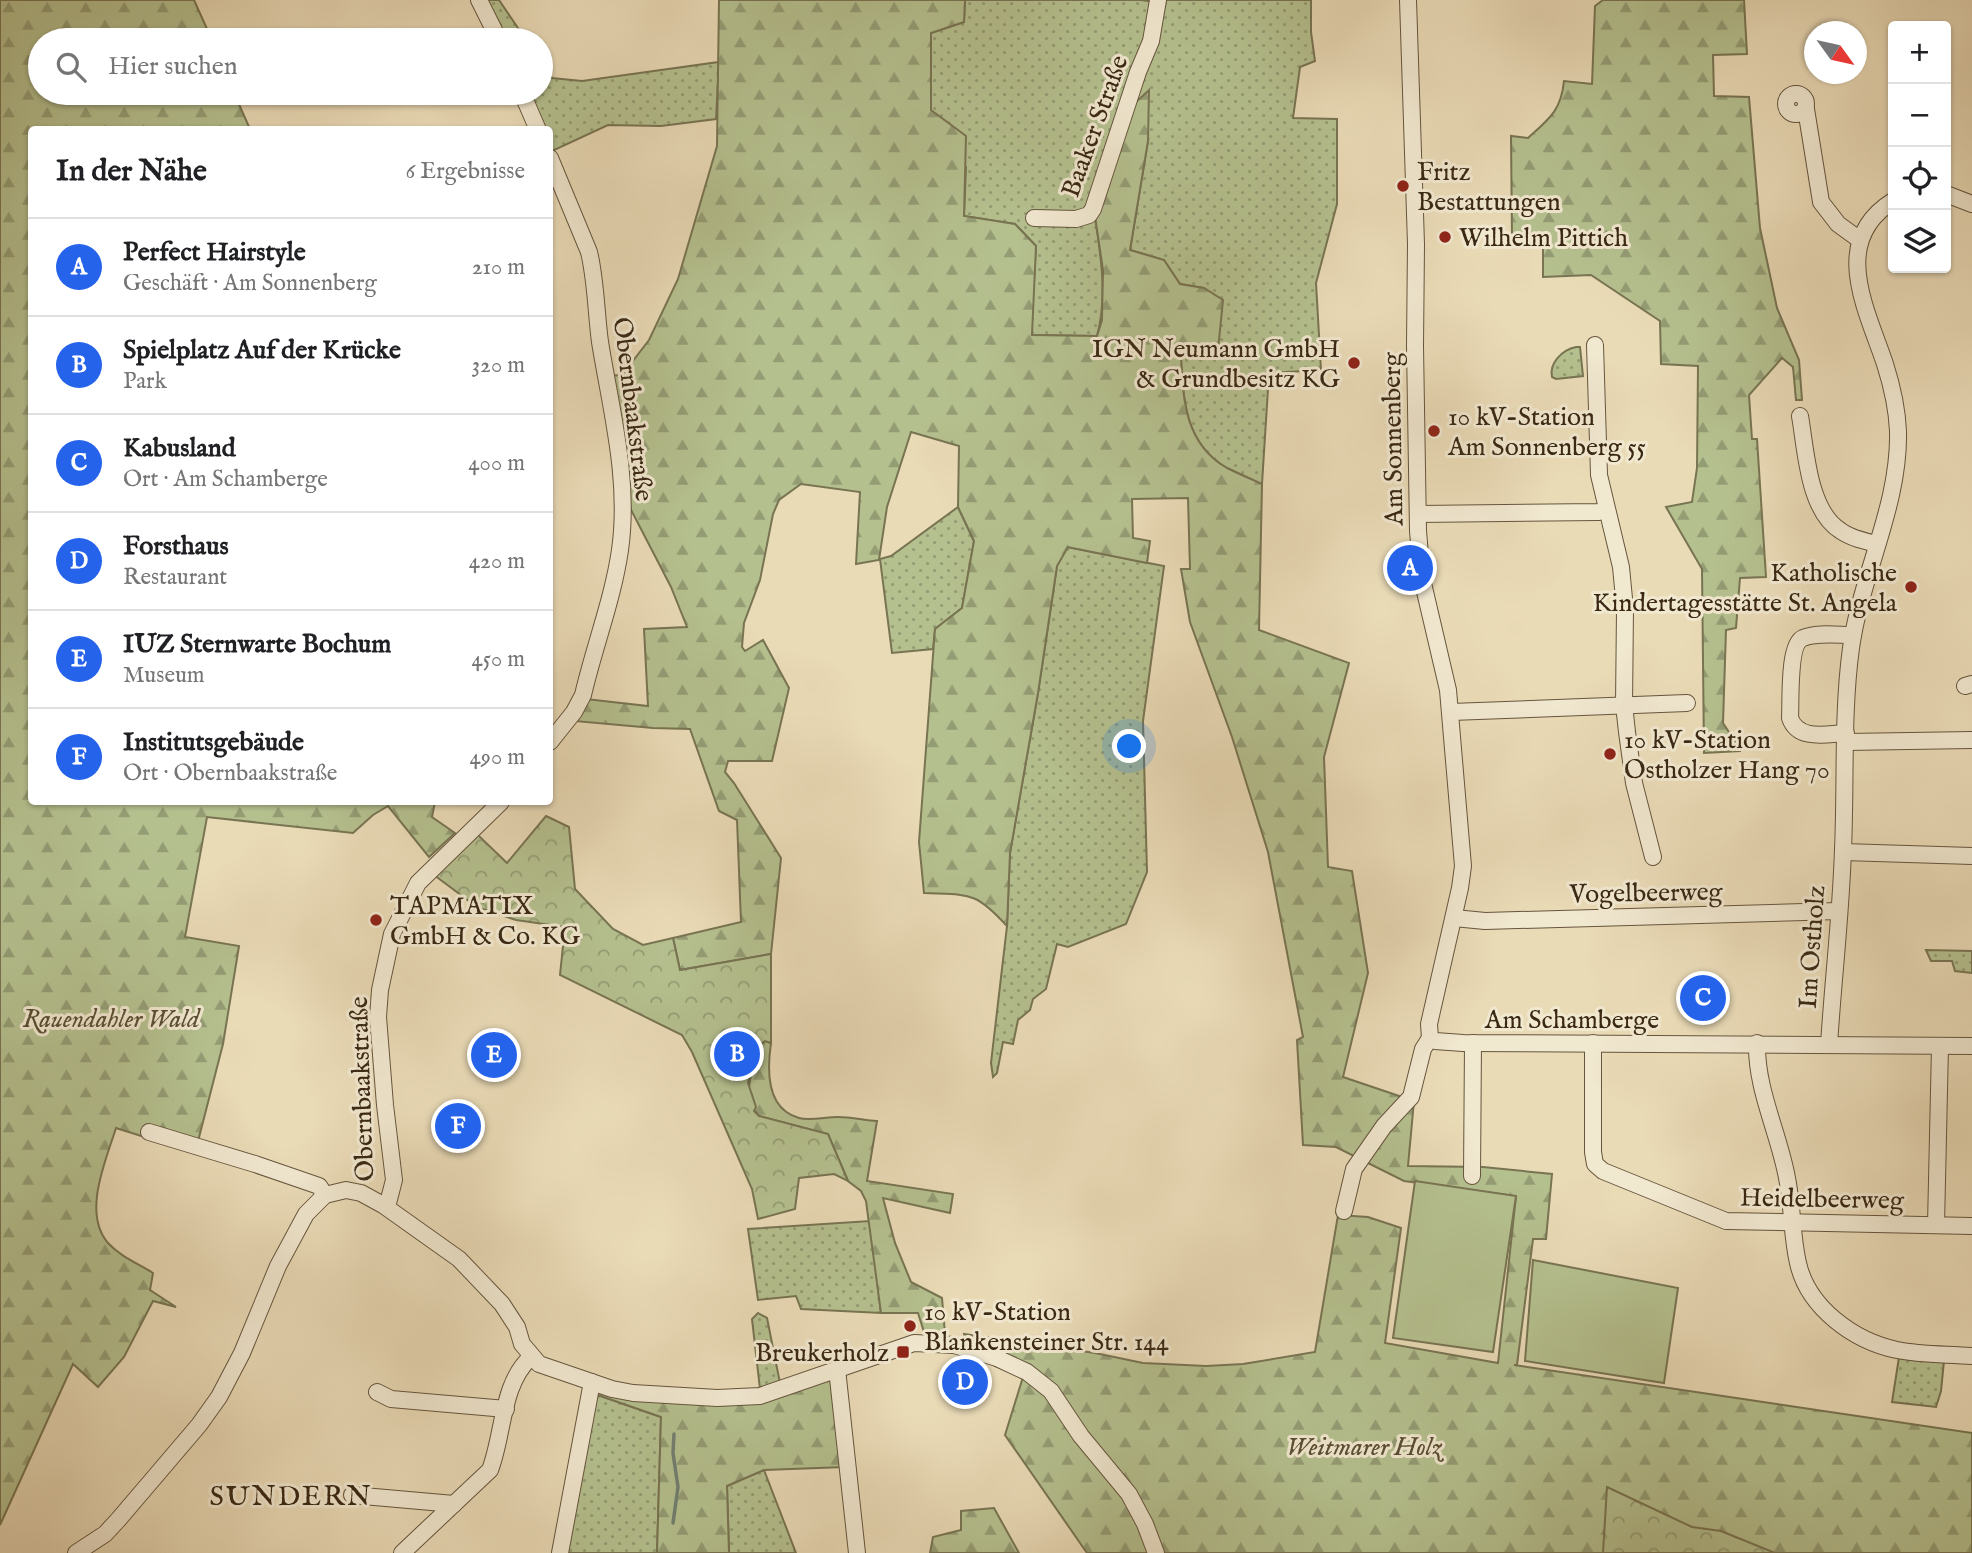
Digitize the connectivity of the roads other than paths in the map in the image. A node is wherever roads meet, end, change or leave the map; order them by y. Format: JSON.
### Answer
{"nodes":[{"id":1,"x":479,"y":0,"type":"edge"},
{"id":2,"x":1158,"y":0,"type":"edge"},
{"id":3,"x":1408,"y":0,"type":"edge"},
{"id":4,"x":493,"y":28,"type":"edge"},
{"id":5,"x":527,"y":105,"type":"edge"},
{"id":6,"x":1805,"y":109,"type":"dead end"},
{"id":7,"x":536,"y":126,"type":"edge"},
{"id":8,"x":553,"y":165,"type":"edge"},
{"id":9,"x":1951,"y":196,"type":"edge"},
{"id":10,"x":1972,"y":204,"type":"edge"},
{"id":11,"x":1888,"y":205,"type":"edge"},
{"id":12,"x":1034,"y":218,"type":"dead end"},
{"id":13,"x":1860,"y":240,"type":"junction"},
{"id":14,"x":1595,"y":345,"type":"dead end"},
{"id":15,"x":1800,"y":416,"type":"dead end"},
{"id":16,"x":1606,"y":509,"type":"junction"},
{"id":17,"x":1418,"y":514,"type":"junction"},
{"id":18,"x":1877,"y":544,"type":"junction"},
{"id":19,"x":1853,"y":635,"type":"junction"},
{"id":20,"x":1687,"y":703,"type":"dead end"},
{"id":21,"x":1625,"y":705,"type":"junction"},
{"id":22,"x":1451,"y":712,"type":"junction"},
{"id":23,"x":1846,"y":738,"type":"junction"},
{"id":24,"x":553,"y":739,"type":"edge"},
{"id":25,"x":1972,"y":740,"type":"edge"},
{"id":26,"x":499,"y":805,"type":"edge"},
{"id":27,"x":1843,"y":852,"type":"junction"},
{"id":28,"x":1972,"y":856,"type":"edge"},
{"id":29,"x":1653,"y":857,"type":"dead end"},
{"id":30,"x":1839,"y":911,"type":"junction"},
{"id":31,"x":1454,"y":918,"type":"junction"},
{"id":32,"x":1430,"y":1038,"type":"junction"},
{"id":33,"x":1473,"y":1043,"type":"junction"},
{"id":34,"x":1593,"y":1043,"type":"junction"},
{"id":35,"x":1757,"y":1044,"type":"junction"},
{"id":36,"x":1829,"y":1045,"type":"junction"},
{"id":37,"x":1940,"y":1045,"type":"junction"},
{"id":38,"x":1972,"y":1046,"type":"edge"},
{"id":39,"x":149,"y":1132,"type":"dead end"},
{"id":40,"x":1472,"y":1176,"type":"dead end"},
{"id":41,"x":325,"y":1195,"type":"junction"},
{"id":42,"x":387,"y":1207,"type":"junction"},
{"id":43,"x":1344,"y":1211,"type":"dead end"},
{"id":44,"x":1792,"y":1222,"type":"junction"},
{"id":45,"x":1936,"y":1225,"type":"junction"},
{"id":46,"x":1972,"y":1226,"type":"edge"},
{"id":47,"x":1972,"y":1356,"type":"edge"},
{"id":48,"x":531,"y":1357,"type":"junction"},
{"id":49,"x":836,"y":1369,"type":"junction"},
{"id":50,"x":592,"y":1382,"type":"junction"},
{"id":51,"x":377,"y":1392,"type":"dead end"},
{"id":52,"x":506,"y":1409,"type":"junction"},
{"id":53,"x":352,"y":1495,"type":"dead end"},
{"id":54,"x":454,"y":1504,"type":"junction"},
{"id":55,"x":76,"y":1553,"type":"edge"},
{"id":56,"x":402,"y":1553,"type":"edge"},
{"id":57,"x":560,"y":1553,"type":"edge"},
{"id":58,"x":857,"y":1553,"type":"edge"},
{"id":59,"x":1156,"y":1553,"type":"edge"}],
"edges":[{"from":1,"to":4,"type":"street"},
{"from":2,"to":12,"type":"street","name":"Baaker Straße"},
{"from":3,"to":17,"type":"street","name":"Am Sonnenberg"},
{"from":5,"to":7,"type":"street"},
{"from":6,"to":13,"type":"street"},
{"from":8,"to":24,"type":"street","name":"Obernbaakstraße"},
{"from":9,"to":10,"type":"street"},
{"from":11,"to":13,"type":"street"},
{"from":13,"to":18,"type":"street","name":"Im Ostholz"},
{"from":14,"to":16,"type":"street"},
{"from":15,"to":18,"type":"street"},
{"from":16,"to":17,"type":"street"},
{"from":16,"to":21,"type":"street"},
{"from":17,"to":22,"type":"street","name":"Am Sonnenberg"},
{"from":18,"to":19,"type":"street","name":"Im Ostholz"},
{"from":19,"to":23,"type":"street","name":"Im Ostholz"},
{"from":19,"to":23,"type":"street"},
{"from":20,"to":21,"type":"street"},
{"from":21,"to":22,"type":"street"},
{"from":21,"to":29,"type":"street"},
{"from":22,"to":31,"type":"street","name":"Am Sonnenberg"},
{"from":23,"to":25,"type":"street"},
{"from":23,"to":27,"type":"street","name":"Im Ostholz"},
{"from":26,"to":42,"type":"street","name":"Obernbaakstraße"},
{"from":27,"to":28,"type":"street","name":"Im Ostholz"},
{"from":27,"to":30,"type":"street","name":"Im Ostholz"},
{"from":30,"to":31,"type":"street","name":"Vogelbeerweg"},
{"from":30,"to":36,"type":"street","name":"Im Ostholz"},
{"from":31,"to":32,"type":"street","name":"Am Sonnenberg"},
{"from":32,"to":33,"type":"street"},
{"from":32,"to":43,"type":"street","name":"Am Sonnenberg"},
{"from":33,"to":34,"type":"street","name":"Am Schamberge"},
{"from":33,"to":40,"type":"street","name":"Am Schamberge"},
{"from":34,"to":35,"type":"street","name":"Am Schamberge"},
{"from":34,"to":44,"type":"street","name":"Heidelbeerweg"},
{"from":35,"to":36,"type":"street","name":"Am Schamberge"},
{"from":35,"to":44,"type":"street"},
{"from":36,"to":37,"type":"street","name":"Am Schamberge"},
{"from":37,"to":38,"type":"street","name":"Am Schamberge"},
{"from":37,"to":45,"type":"street"},
{"from":39,"to":41,"type":"street"},
{"from":41,"to":42,"type":"street"},
{"from":41,"to":55,"type":"street"},
{"from":42,"to":48,"type":"street"},
{"from":44,"to":45,"type":"street","name":"Heidelbeerweg"},
{"from":44,"to":47,"type":"street"},
{"from":45,"to":46,"type":"street","name":"Heidelbeerweg"},
{"from":48,"to":50,"type":"street"},
{"from":48,"to":52,"type":"street"},
{"from":49,"to":50,"type":"street"},
{"from":49,"to":58,"type":"street"},
{"from":49,"to":59,"type":"street"},
{"from":50,"to":57,"type":"street"},
{"from":51,"to":52,"type":"street"},
{"from":52,"to":54,"type":"street"},
{"from":53,"to":54,"type":"street"},
{"from":54,"to":56,"type":"street"}]}
